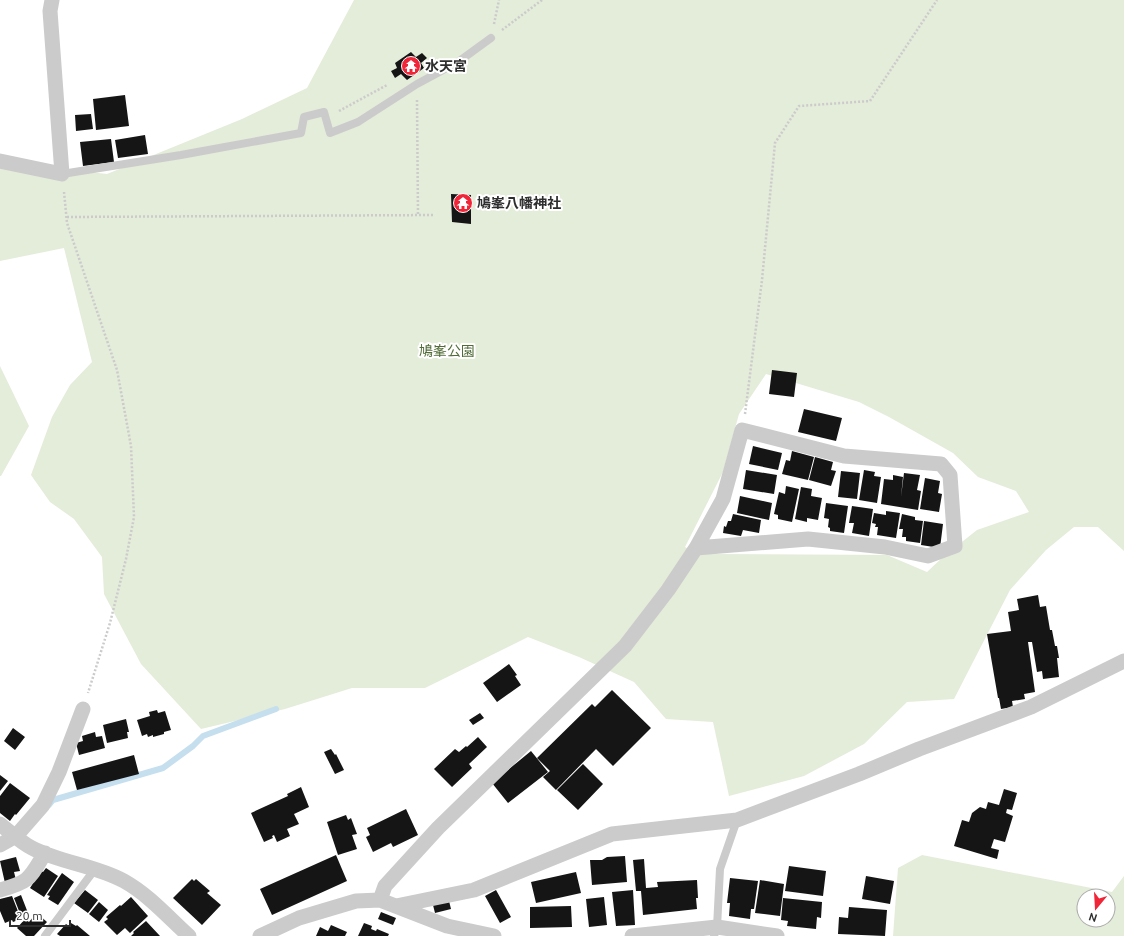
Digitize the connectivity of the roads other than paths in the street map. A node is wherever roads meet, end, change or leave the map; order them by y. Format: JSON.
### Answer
{"nodes":[{"id":1,"x":52,"y":0,"type":"edge"},
{"id":2,"x":491,"y":38,"type":"road end"},
{"id":3,"x":0,"y":161,"type":"edge"},
{"id":4,"x":62,"y":174,"type":"junction"},
{"id":5,"x":696,"y":548,"type":"junction"},
{"id":6,"x":1124,"y":661,"type":"edge"},
{"id":7,"x":83,"y":709,"type":"road end"},
{"id":8,"x":736,"y":820,"type":"junction"},
{"id":9,"x":0,"y":824,"type":"edge"},
{"id":10,"x":16,"y":836,"type":"junction"},
{"id":11,"x":0,"y":845,"type":"edge"},
{"id":12,"x":44,"y":853,"type":"junction"},
{"id":13,"x":95,"y":869,"type":"junction"},
{"id":14,"x":0,"y":890,"type":"edge"},
{"id":15,"x":380,"y":900,"type":"junction"},
{"id":16,"x":396,"y":906,"type":"junction"},
{"id":17,"x":716,"y":932,"type":"edge"},
{"id":18,"x":44,"y":936,"type":"edge"},
{"id":19,"x":189,"y":936,"type":"edge"},
{"id":20,"x":260,"y":936,"type":"edge"},
{"id":21,"x":494,"y":936,"type":"edge"},
{"id":22,"x":632,"y":936,"type":"edge"},
{"id":23,"x":777,"y":936,"type":"edge"}],
"edges":[{"from":1,"to":4,"type":"street"},
{"from":2,"to":4,"type":"lane"},
{"from":3,"to":4,"type":"street"},
{"from":5,"to":5,"type":"street"},
{"from":5,"to":15,"type":"street"},
{"from":6,"to":8,"type":"street"},
{"from":7,"to":10,"type":"street"},
{"from":8,"to":16,"type":"street"},
{"from":8,"to":17,"type":"lane"},
{"from":9,"to":10,"type":"street"},
{"from":10,"to":11,"type":"street"},
{"from":10,"to":12,"type":"street"},
{"from":12,"to":13,"type":"street"},
{"from":12,"to":14,"type":"street"},
{"from":13,"to":18,"type":"lane"},
{"from":13,"to":19,"type":"street"},
{"from":15,"to":16,"type":"street"},
{"from":15,"to":20,"type":"street"},
{"from":16,"to":21,"type":"street"},
{"from":17,"to":22,"type":"street"},
{"from":17,"to":23,"type":"street"}]}
